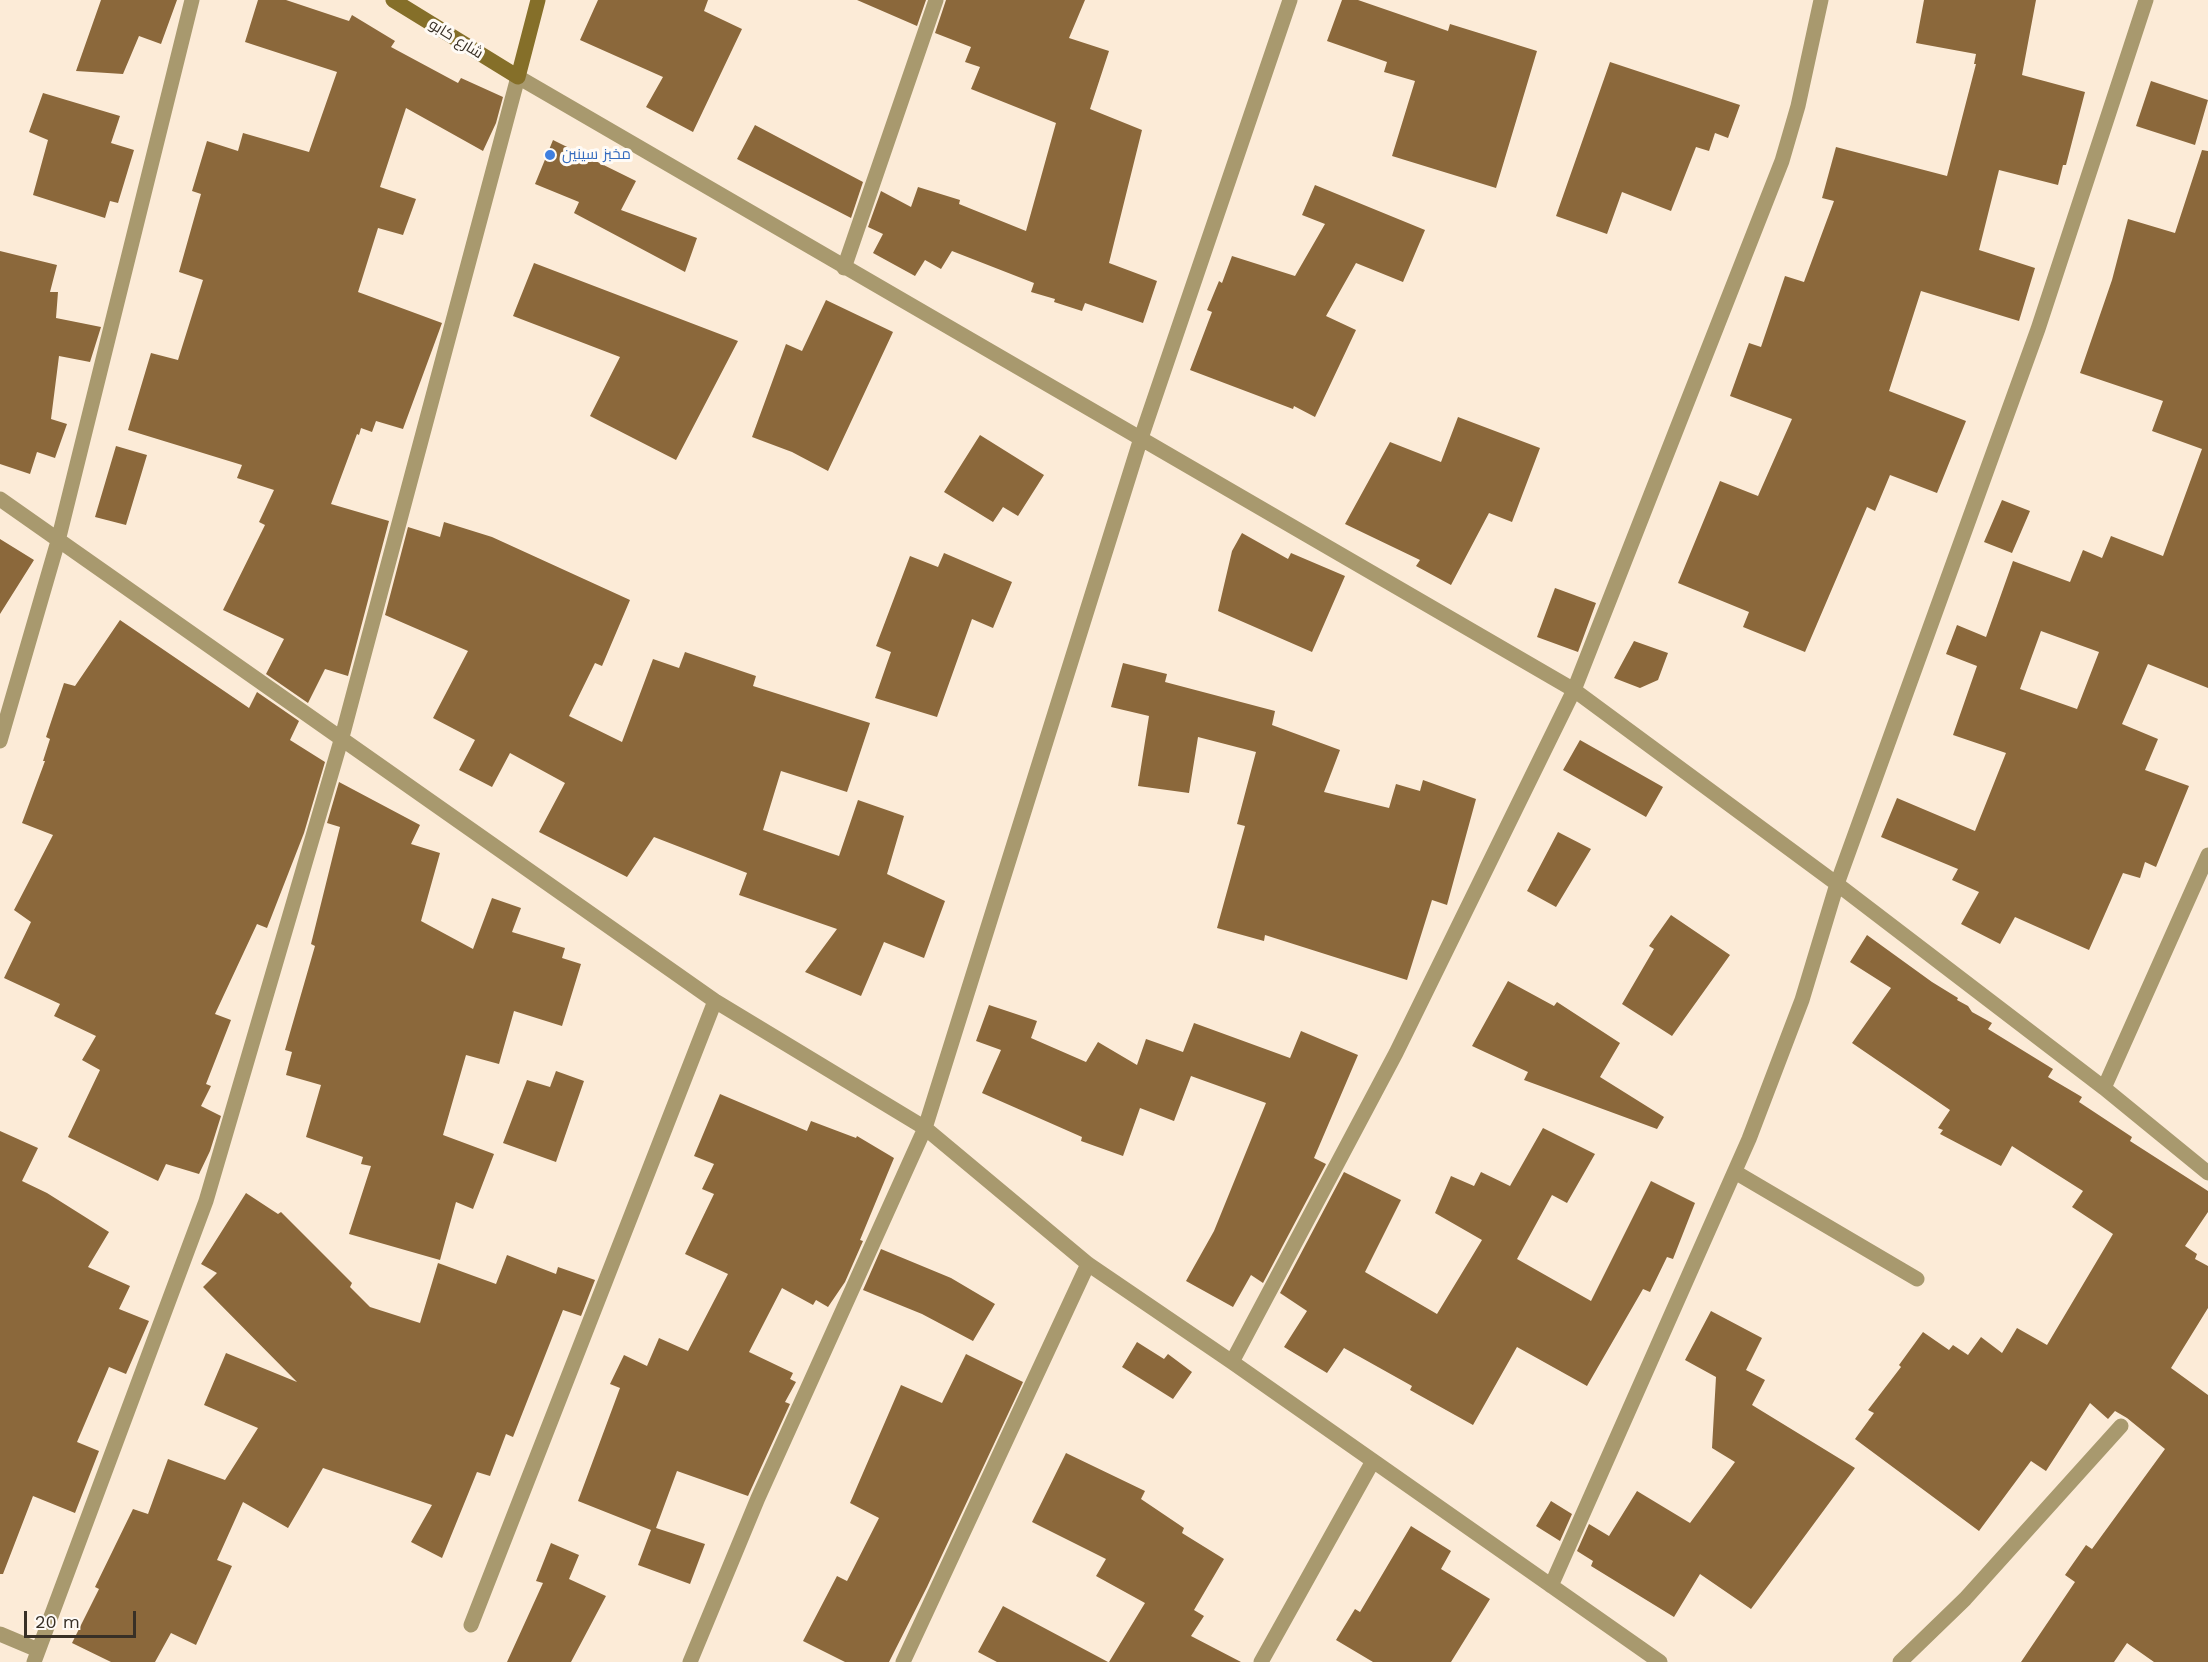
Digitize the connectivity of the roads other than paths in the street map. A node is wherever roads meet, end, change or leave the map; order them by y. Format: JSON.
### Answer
{"nodes":[{"id":1,"x":192,"y":0,"type":"edge"},
{"id":2,"x":393,"y":0,"type":"edge"},
{"id":3,"x":538,"y":0,"type":"edge"},
{"id":4,"x":936,"y":0,"type":"edge"},
{"id":5,"x":1290,"y":0,"type":"edge"},
{"id":6,"x":1821,"y":0,"type":"edge"},
{"id":7,"x":2146,"y":0,"type":"edge"},
{"id":8,"x":518,"y":77,"type":"junction"},
{"id":9,"x":844,"y":268,"type":"junction"},
{"id":10,"x":1141,"y":438,"type":"junction"},
{"id":11,"x":0,"y":499,"type":"edge"},
{"id":12,"x":58,"y":541,"type":"junction"},
{"id":13,"x":1574,"y":690,"type":"junction"},
{"id":14,"x":342,"y":737,"type":"junction"},
{"id":15,"x":0,"y":741,"type":"edge"},
{"id":16,"x":2208,"y":855,"type":"edge"},
{"id":17,"x":1838,"y":884,"type":"junction"},
{"id":18,"x":716,"y":1001,"type":"junction"},
{"id":19,"x":2104,"y":1088,"type":"junction"},
{"id":20,"x":926,"y":1128,"type":"junction"},
{"id":21,"x":1735,"y":1172,"type":"junction"},
{"id":22,"x":2208,"y":1173,"type":"edge"},
{"id":23,"x":1088,"y":1264,"type":"junction"},
{"id":24,"x":1917,"y":1279,"type":"dead end"},
{"id":25,"x":1232,"y":1362,"type":"junction"},
{"id":26,"x":2121,"y":1426,"type":"dead end"},
{"id":27,"x":1373,"y":1461,"type":"junction"},
{"id":28,"x":1551,"y":1586,"type":"junction"},
{"id":29,"x":471,"y":1625,"type":"dead end"},
{"id":30,"x":0,"y":1634,"type":"edge"},
{"id":31,"x":36,"y":1656,"type":"edge"},
{"id":32,"x":690,"y":1662,"type":"edge"},
{"id":33,"x":903,"y":1662,"type":"edge"},
{"id":34,"x":1261,"y":1662,"type":"edge"},
{"id":35,"x":1660,"y":1662,"type":"edge"},
{"id":36,"x":1900,"y":1662,"type":"edge"}],
"edges":[{"from":1,"to":12,"type":"street"},
{"from":2,"to":8,"type":"street","name":"شارع كابو"},
{"from":3,"to":8,"type":"street"},
{"from":4,"to":9,"type":"street"},
{"from":5,"to":10,"type":"street"},
{"from":6,"to":13,"type":"street"},
{"from":7,"to":17,"type":"street"},
{"from":8,"to":9,"type":"street"},
{"from":8,"to":14,"type":"street"},
{"from":9,"to":10,"type":"street"},
{"from":10,"to":13,"type":"street"},
{"from":10,"to":20,"type":"street"},
{"from":11,"to":12,"type":"street"},
{"from":12,"to":14,"type":"street"},
{"from":12,"to":15,"type":"street"},
{"from":13,"to":17,"type":"street"},
{"from":13,"to":25,"type":"street"},
{"from":14,"to":18,"type":"street"},
{"from":14,"to":31,"type":"street"},
{"from":16,"to":19,"type":"street"},
{"from":17,"to":19,"type":"street"},
{"from":17,"to":21,"type":"street"},
{"from":18,"to":20,"type":"street"},
{"from":18,"to":29,"type":"street"},
{"from":19,"to":22,"type":"street"},
{"from":20,"to":23,"type":"street"},
{"from":20,"to":32,"type":"street"},
{"from":21,"to":24,"type":"street"},
{"from":21,"to":28,"type":"street"},
{"from":23,"to":25,"type":"street"},
{"from":23,"to":33,"type":"street"},
{"from":25,"to":27,"type":"street"},
{"from":26,"to":36,"type":"street"},
{"from":27,"to":28,"type":"street"},
{"from":27,"to":34,"type":"street"},
{"from":28,"to":35,"type":"street"},
{"from":30,"to":31,"type":"street"}]}
